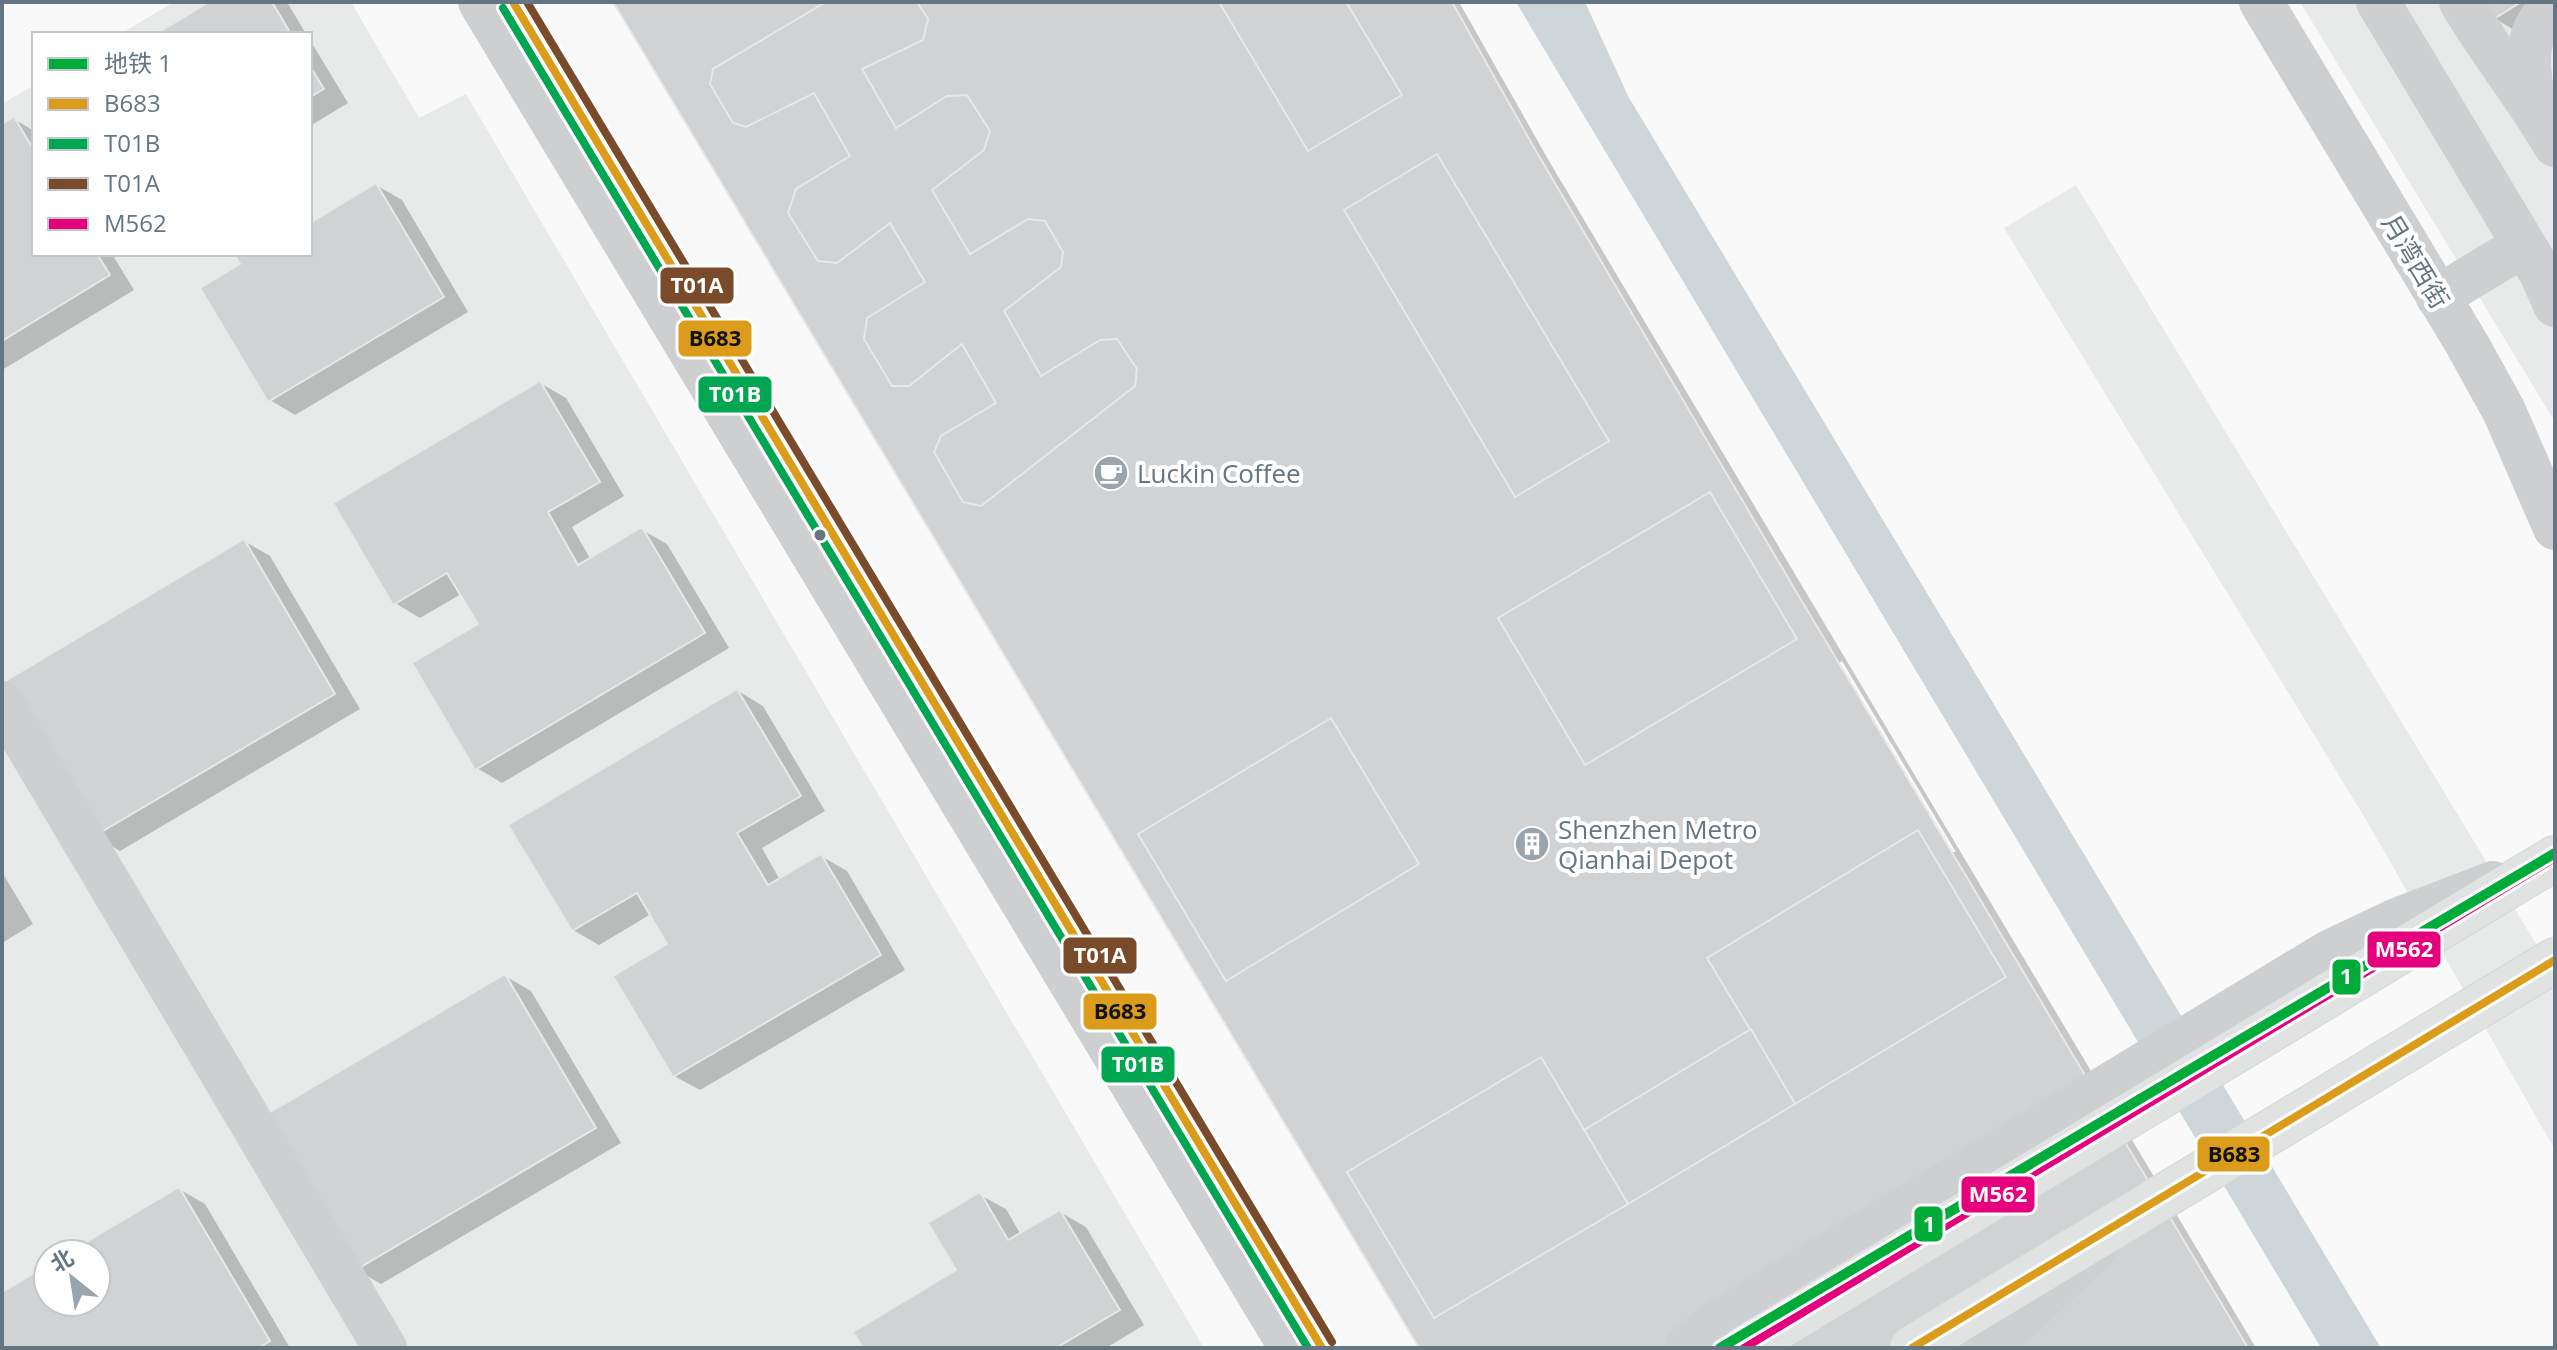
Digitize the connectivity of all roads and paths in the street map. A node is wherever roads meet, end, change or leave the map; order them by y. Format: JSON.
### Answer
{"nodes":[{"id":1,"x":480,"y":2,"type":"edge"},
{"id":2,"x":513,"y":2,"type":"edge"},
{"id":3,"x":2261,"y":2,"type":"edge"},
{"id":4,"x":2378,"y":2,"type":"edge"},
{"id":5,"x":2461,"y":2,"type":"edge"},
{"id":6,"x":2555,"y":5,"type":"edge"},
{"id":7,"x":2545,"y":128,"type":"edge"},
{"id":8,"x":2544,"y":272,"type":"edge"},
{"id":9,"x":2438,"y":297,"type":"junction"},
{"id":10,"x":2555,"y":528,"type":"edge"},
{"id":11,"x":2,"y":703,"type":"edge"},
{"id":12,"x":2553,"y":859,"type":"edge"},
{"id":13,"x":2555,"y":960,"type":"edge"},
{"id":14,"x":2105,"y":1109,"type":"junction"},
{"id":15,"x":2122,"y":1221,"type":"junction"},
{"id":16,"x":385,"y":1348,"type":"edge"},
{"id":17,"x":1291,"y":1348,"type":"edge"},
{"id":18,"x":1322,"y":1348,"type":"edge"},
{"id":19,"x":1686,"y":1348,"type":"edge"},
{"id":20,"x":1744,"y":1348,"type":"edge"},
{"id":21,"x":1912,"y":1348,"type":"edge"},
{"id":22,"x":1989,"y":1348,"type":"edge"}],
"edges":[{"from":1,"to":17,"type":"street"},
{"from":2,"to":18,"type":"street"},
{"from":3,"to":9,"type":"street","name":"月湾西街"},
{"from":4,"to":8,"type":"street"},
{"from":5,"to":7,"type":"street"},
{"from":6,"to":7,"type":"street"},
{"from":8,"to":9,"type":"street"},
{"from":9,"to":10,"type":"street","name":"月湾西街"},
{"from":11,"to":16,"type":"street"},
{"from":12,"to":14,"type":"main road"},
{"from":13,"to":15,"type":"main road"},
{"from":14,"to":19,"type":"street"},
{"from":14,"to":20,"type":"main road"},
{"from":15,"to":21,"type":"main road"},
{"from":15,"to":22,"type":"street"}]}
